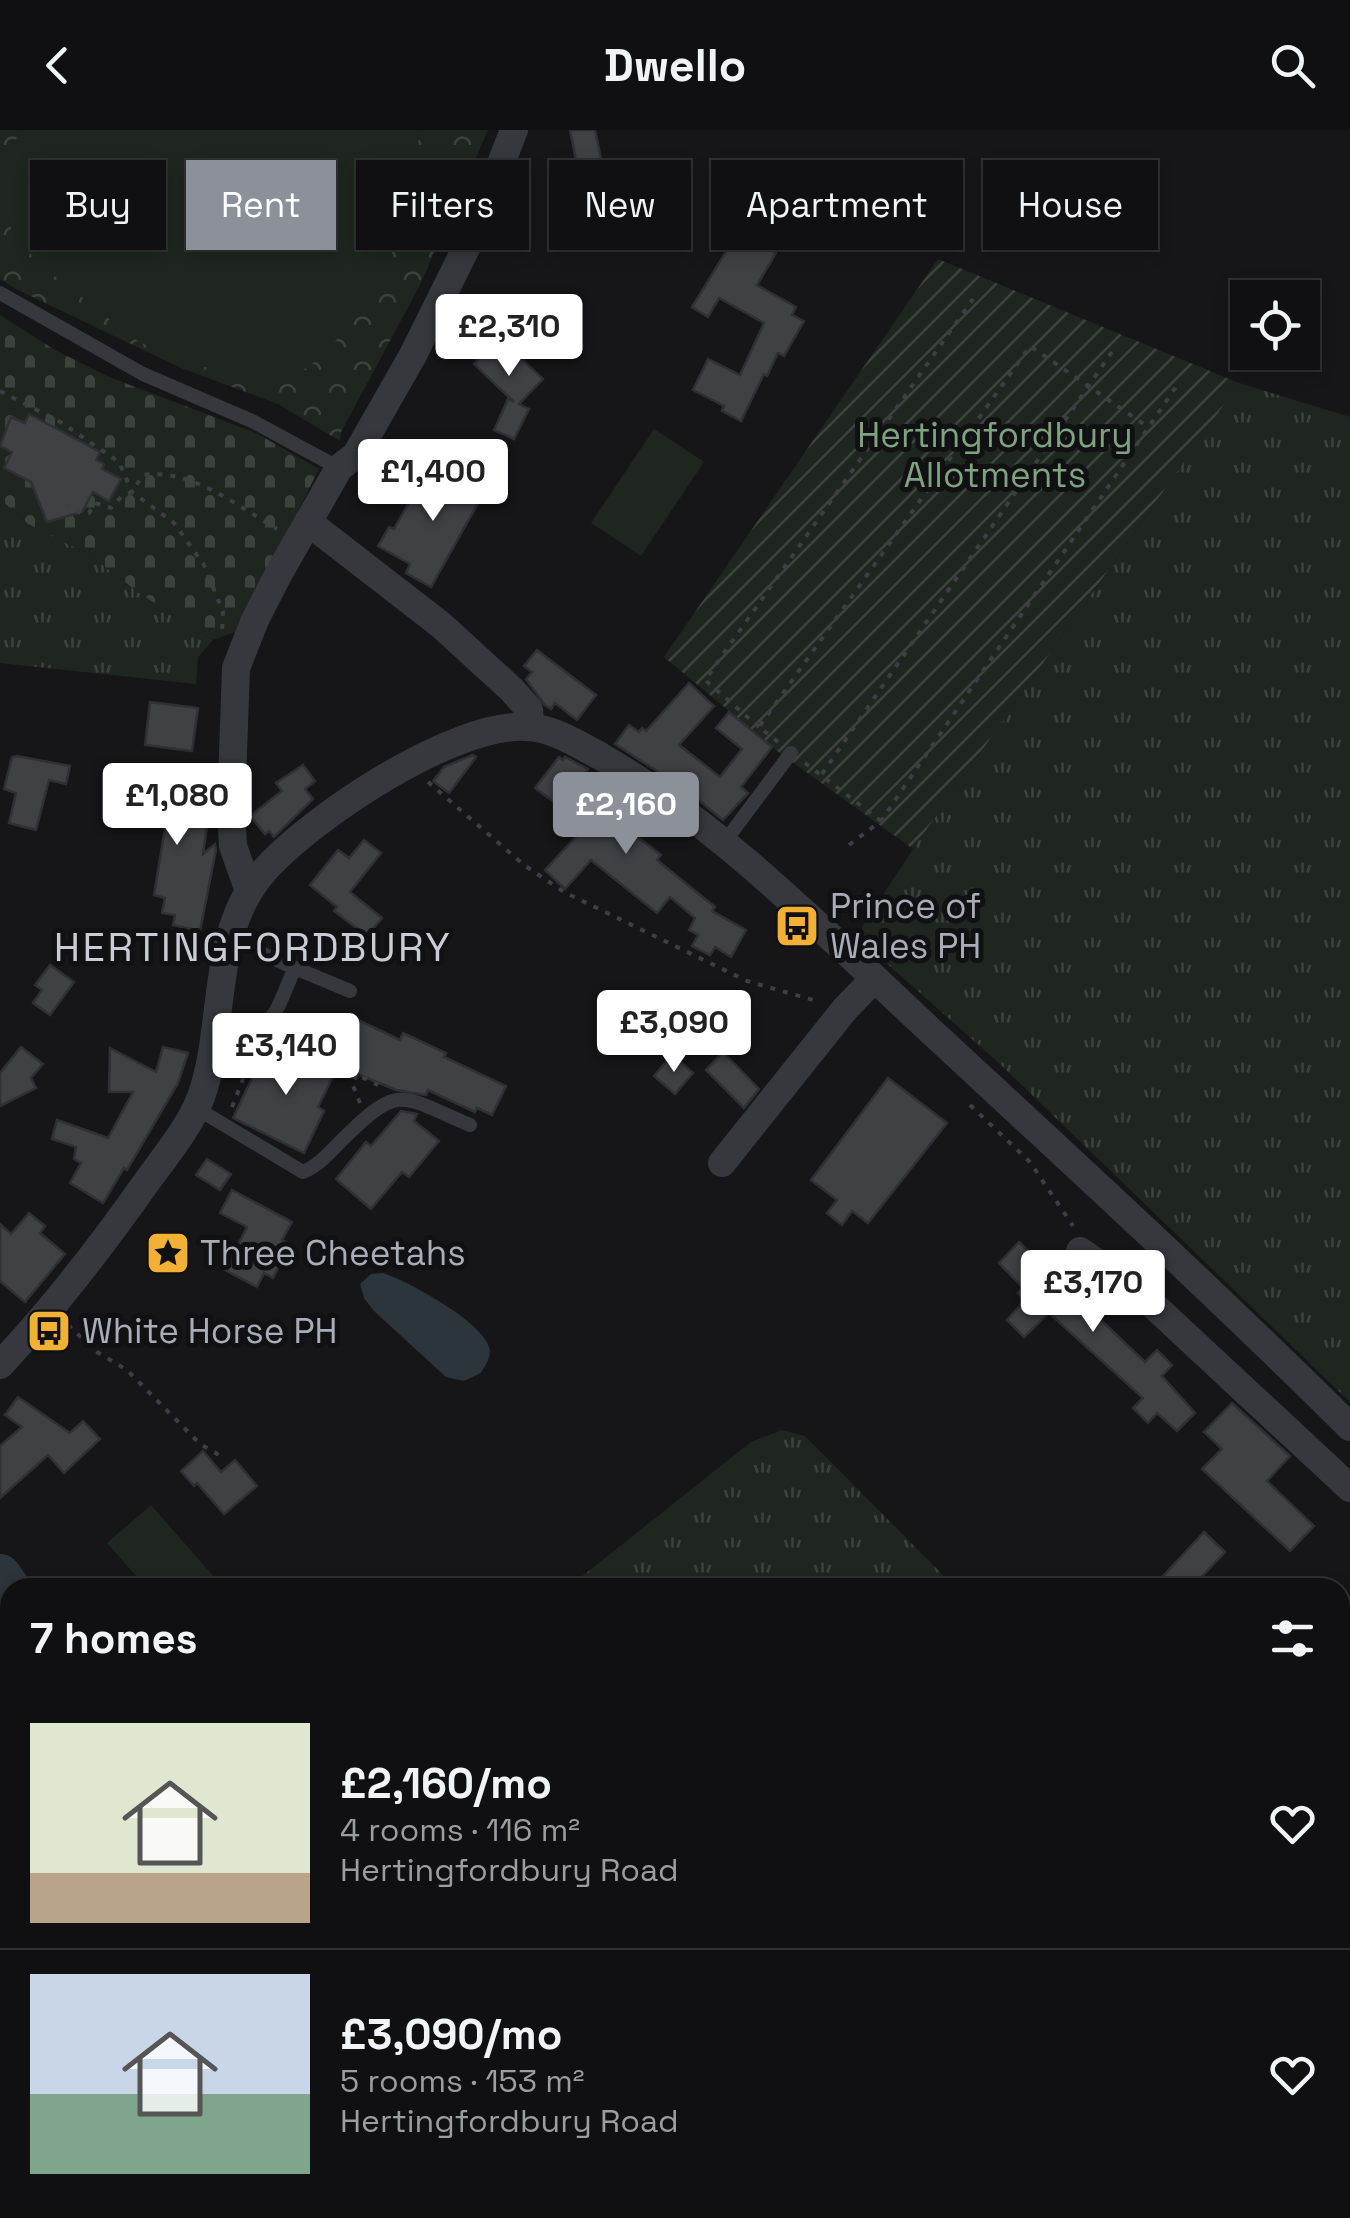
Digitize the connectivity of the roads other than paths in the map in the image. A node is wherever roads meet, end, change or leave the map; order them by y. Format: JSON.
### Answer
{"nodes":[{"id":1,"x":514,"y":130,"type":"edge"},
{"id":2,"x":0,"y":293,"type":"edge"},
{"id":3,"x":339,"y":468,"type":"junction"},
{"id":4,"x":304,"y":532,"type":"junction"},
{"id":5,"x":530,"y":726,"type":"junction"},
{"id":6,"x":791,"y":754,"type":"road end"},
{"id":7,"x":723,"y":845,"type":"junction"},
{"id":8,"x":249,"y":890,"type":"junction"},
{"id":9,"x":261,"y":953,"type":"dead end"},
{"id":10,"x":295,"y":968,"type":"junction"},
{"id":11,"x":874,"y":980,"type":"junction"},
{"id":12,"x":350,"y":991,"type":"dead end"},
{"id":13,"x":216,"y":1022,"type":"junction"},
{"id":14,"x":196,"y":1108,"type":"junction"},
{"id":15,"x":470,"y":1125,"type":"dead end"},
{"id":16,"x":722,"y":1163,"type":"dead end"},
{"id":17,"x":1080,"y":1251,"type":"road end"},
{"id":18,"x":0,"y":1365,"type":"edge"},
{"id":19,"x":1350,"y":1427,"type":"edge"},
{"id":20,"x":1350,"y":1488,"type":"edge"}],
"edges":[{"from":1,"to":3,"type":"street"},
{"from":2,"to":3,"type":"lane"},
{"from":3,"to":4,"type":"street"},
{"from":4,"to":5,"type":"street"},
{"from":4,"to":8,"type":"street"},
{"from":5,"to":7,"type":"street"},
{"from":5,"to":8,"type":"street"},
{"from":6,"to":7,"type":"lane"},
{"from":7,"to":11,"type":"street"},
{"from":8,"to":13,"type":"street"},
{"from":9,"to":10,"type":"lane"},
{"from":10,"to":12,"type":"lane"},
{"from":10,"to":13,"type":"lane"},
{"from":11,"to":16,"type":"street"},
{"from":11,"to":19,"type":"street"},
{"from":13,"to":14,"type":"street"},
{"from":14,"to":15,"type":"lane"},
{"from":14,"to":18,"type":"street"},
{"from":17,"to":20,"type":"street"}]}
